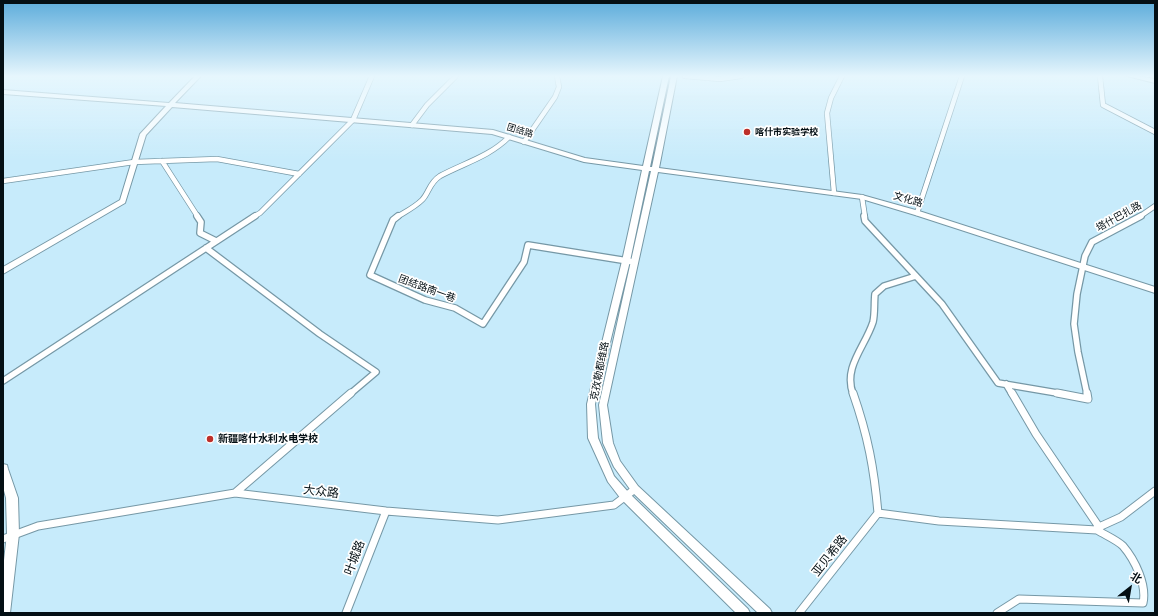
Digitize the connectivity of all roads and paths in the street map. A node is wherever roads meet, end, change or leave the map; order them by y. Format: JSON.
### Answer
{"nodes":[{"id":1,"x":169,"y":105,"type":"edge"},
{"id":2,"x":179,"y":105,"type":"edge"},
{"id":3,"x":360,"y":105,"type":"edge"},
{"id":4,"x":429,"y":105,"type":"edge"},
{"id":5,"x":550,"y":105,"type":"edge"},
{"id":6,"x":660,"y":105,"type":"edge"},
{"id":7,"x":668,"y":105,"type":"edge"},
{"id":8,"x":829,"y":105,"type":"edge"},
{"id":9,"x":952,"y":105,"type":"edge"},
{"id":10,"x":1103,"y":105,"type":"edge"},
{"id":11,"x":353,"y":120,"type":"junction"},
{"id":12,"x":412,"y":125,"type":"junction"},
{"id":13,"x":1155,"y":132,"type":"edge"},
{"id":14,"x":509,"y":137,"type":"junction"},
{"id":15,"x":524,"y":142,"type":"junction"},
{"id":16,"x":162,"y":161,"type":"junction"},
{"id":17,"x":134,"y":162,"type":"junction"},
{"id":18,"x":646,"y":169,"type":"junction"},
{"id":19,"x":655,"y":170,"type":"junction"},
{"id":20,"x":299,"y":174,"type":"junction"},
{"id":21,"x":3,"y":181,"type":"edge"},
{"id":22,"x":834,"y":194,"type":"junction"},
{"id":23,"x":862,"y":197,"type":"junction"},
{"id":24,"x":1155,"y":206,"type":"edge"},
{"id":25,"x":917,"y":212,"type":"junction"},
{"id":26,"x":216,"y":241,"type":"junction"},
{"id":27,"x":206,"y":248,"type":"junction"},
{"id":28,"x":630,"y":261,"type":"junction"},
{"id":29,"x":1082,"y":266,"type":"junction"},
{"id":30,"x":3,"y":271,"type":"edge"},
{"id":31,"x":916,"y":276,"type":"junction"},
{"id":32,"x":1155,"y":290,"type":"edge"},
{"id":33,"x":3,"y":381,"type":"edge"},
{"id":34,"x":1006,"y":384,"type":"junction"},
{"id":35,"x":3,"y":469,"type":"edge"},
{"id":36,"x":635,"y":489,"type":"junction"},
{"id":37,"x":1155,"y":491,"type":"edge"},
{"id":38,"x":235,"y":493,"type":"junction"},
{"id":39,"x":625,"y":496,"type":"junction"},
{"id":40,"x":386,"y":511,"type":"junction"},
{"id":41,"x":878,"y":513,"type":"junction"},
{"id":42,"x":1098,"y":529,"type":"junction"},
{"id":43,"x":8,"y":536,"type":"edge"},
{"id":44,"x":4,"y":613,"type":"edge"},
{"id":45,"x":346,"y":613,"type":"edge"},
{"id":46,"x":744,"y":613,"type":"edge"},
{"id":47,"x":766,"y":613,"type":"edge"},
{"id":48,"x":799,"y":613,"type":"edge"},
{"id":49,"x":997,"y":613,"type":"edge"}],
"edges":[{"from":1,"to":17,"type":"main road"},
{"from":2,"to":11,"type":"main road","name":"团结路"},
{"from":3,"to":11,"type":"street"},
{"from":4,"to":12,"type":"street"},
{"from":5,"to":15,"type":"street"},
{"from":6,"to":18,"type":"main road","name":"克孜勒都维路"},
{"from":7,"to":19,"type":"main road","name":"克孜勒都维路"},
{"from":8,"to":22,"type":"street"},
{"from":9,"to":25,"type":"street"},
{"from":10,"to":13,"type":"street"},
{"from":11,"to":12,"type":"main road","name":"团结路"},
{"from":11,"to":20,"type":"street"},
{"from":12,"to":14,"type":"main road","name":"团结路"},
{"from":14,"to":15,"type":"main road","name":"团结路"},
{"from":14,"to":28,"type":"street","name":"团结路南一巷"},
{"from":15,"to":18,"type":"main road","name":"团结路"},
{"from":16,"to":17,"type":"street"},
{"from":16,"to":20,"type":"street"},
{"from":16,"to":26,"type":"street"},
{"from":17,"to":21,"type":"street"},
{"from":17,"to":30,"type":"main road"},
{"from":18,"to":19,"type":"main road","name":"文化路"},
{"from":18,"to":28,"type":"main road","name":"克孜勒都维路"},
{"from":19,"to":22,"type":"main road","name":"文化路"},
{"from":19,"to":28,"type":"main road","name":"克孜勒都维路"},
{"from":20,"to":26,"type":"street"},
{"from":22,"to":23,"type":"main road","name":"文化路"},
{"from":23,"to":25,"type":"main road","name":"文化路"},
{"from":23,"to":31,"type":"street"},
{"from":24,"to":29,"type":"street","name":"塔什巴扎路"},
{"from":25,"to":29,"type":"main road","name":"文化路"},
{"from":26,"to":27,"type":"street"},
{"from":27,"to":33,"type":"street"},
{"from":27,"to":38,"type":"street"},
{"from":28,"to":36,"type":"main road","name":"克孜勒都维路"},
{"from":28,"to":39,"type":"main road","name":"克孜勒都维路"},
{"from":29,"to":32,"type":"main road","name":"文化路"},
{"from":29,"to":34,"type":"street","name":"塔什巴扎路"},
{"from":31,"to":34,"type":"street"},
{"from":31,"to":41,"type":"street"},
{"from":34,"to":42,"type":"street"},
{"from":35,"to":43,"type":"main road"},
{"from":36,"to":39,"type":"street","name":"大众路"},
{"from":36,"to":47,"type":"main road","name":"克孜勒都维路"},
{"from":37,"to":42,"type":"street"},
{"from":38,"to":40,"type":"street","name":"大众路"},
{"from":38,"to":43,"type":"street","name":"大众路"},
{"from":39,"to":40,"type":"street","name":"大众路"},
{"from":39,"to":46,"type":"main road","name":"克孜勒都维路"},
{"from":40,"to":45,"type":"street","name":"叶城路"},
{"from":41,"to":42,"type":"street"},
{"from":41,"to":48,"type":"street","name":"亚贝希路"},
{"from":42,"to":49,"type":"street"},
{"from":43,"to":44,"type":"main road"}]}
